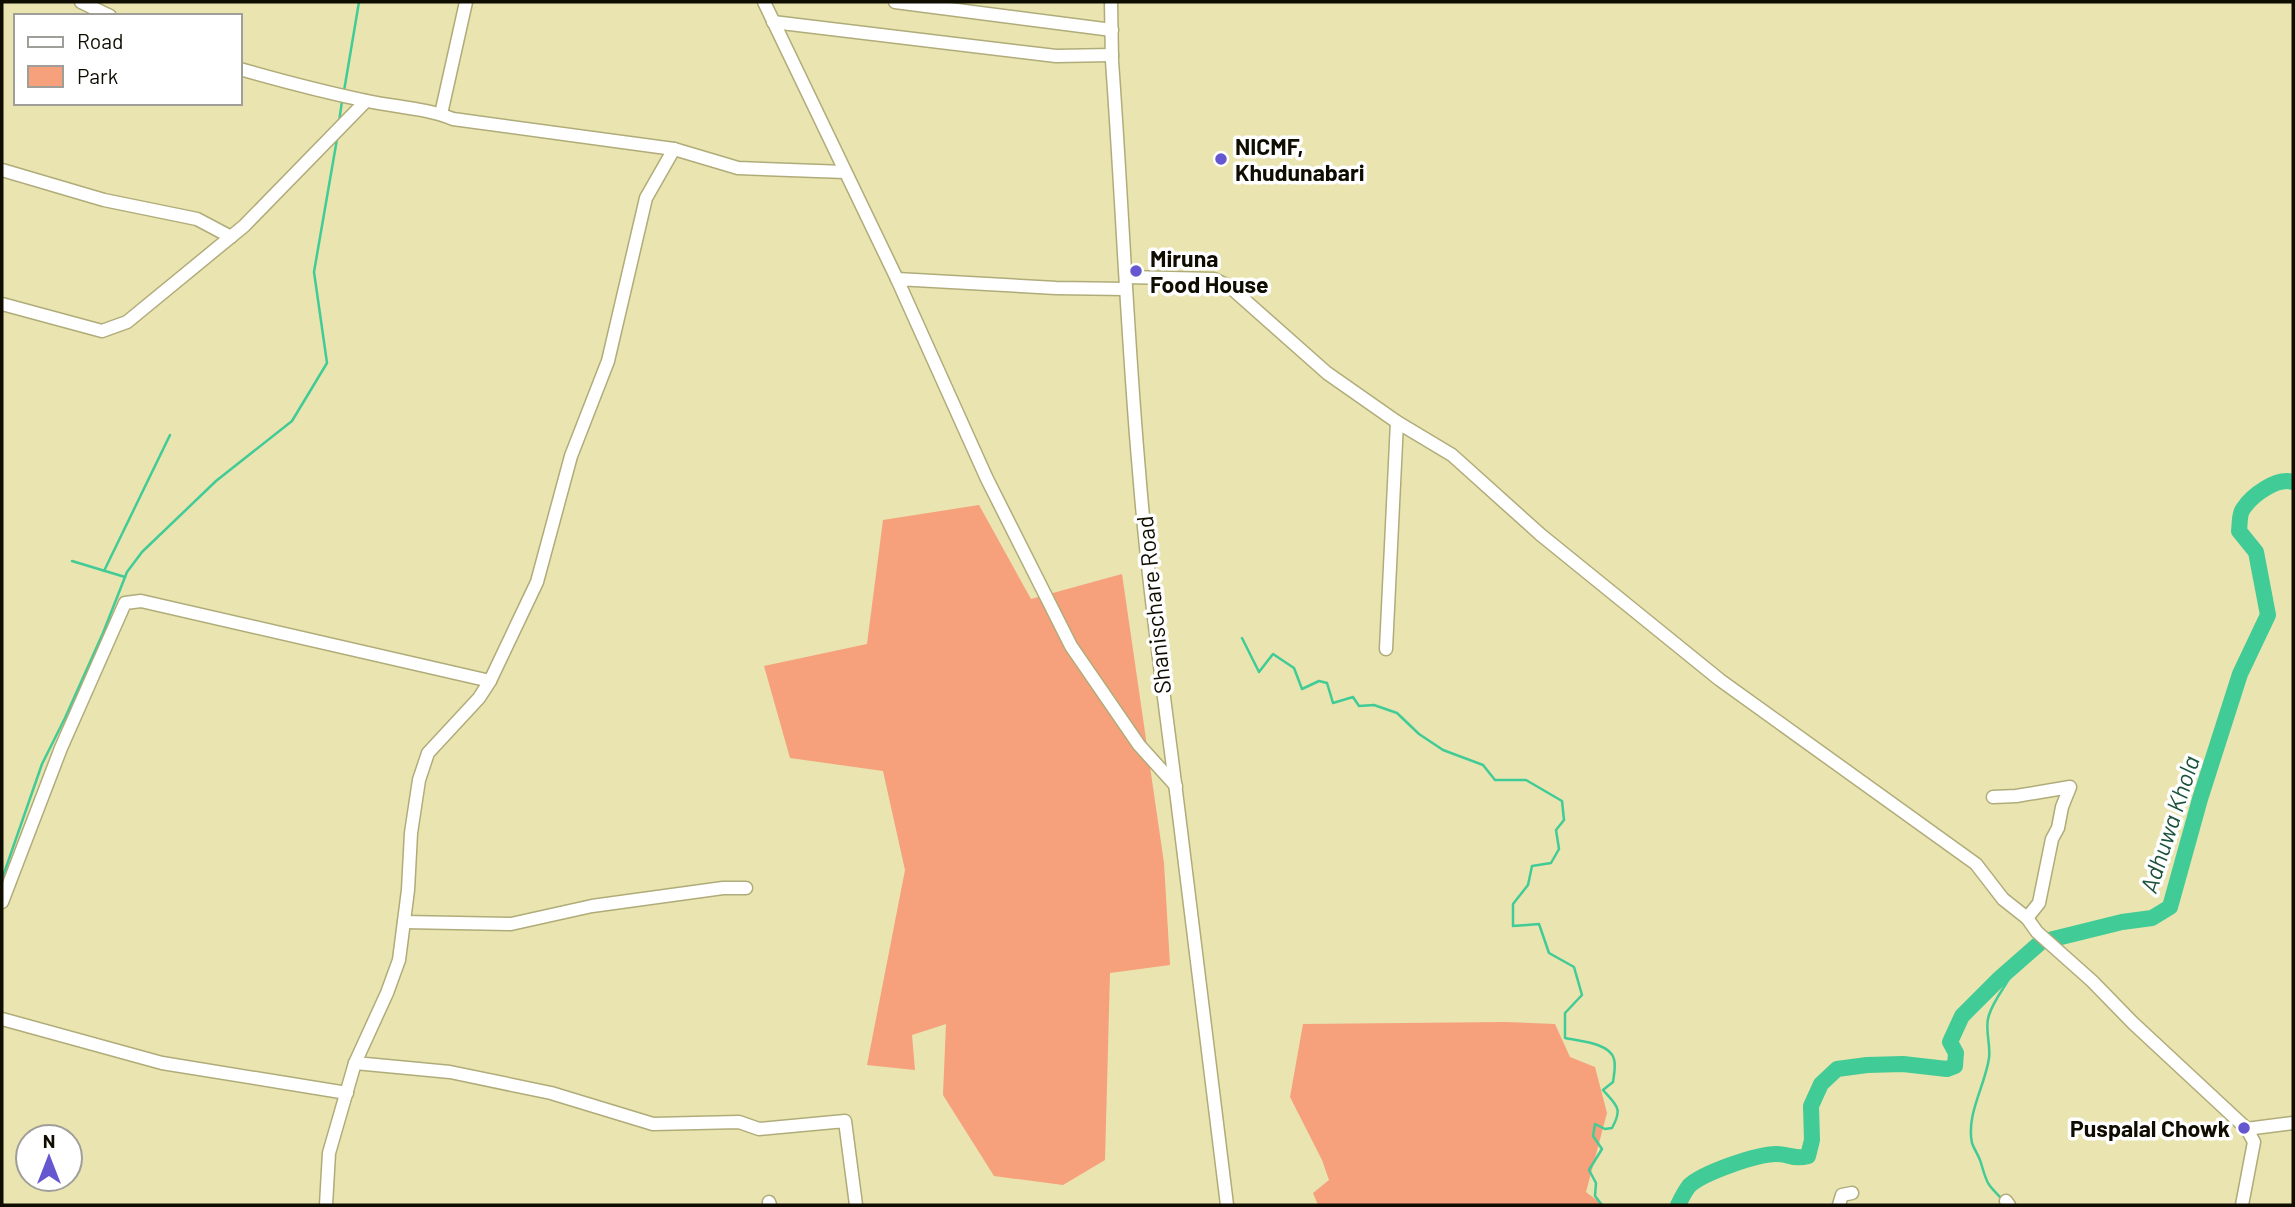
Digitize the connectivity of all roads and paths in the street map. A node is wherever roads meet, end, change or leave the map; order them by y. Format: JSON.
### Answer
{"nodes":[{"id":1,"x":81,"y":2,"type":"edge"},
{"id":2,"x":466,"y":2,"type":"edge"},
{"id":3,"x":764,"y":2,"type":"edge"},
{"id":4,"x":895,"y":2,"type":"edge"},
{"id":5,"x":1111,"y":2,"type":"edge"},
{"id":6,"x":106,"y":14,"type":"edge"},
{"id":7,"x":773,"y":22,"type":"junction"},
{"id":8,"x":1112,"y":30,"type":"junction"},
{"id":9,"x":1112,"y":55,"type":"junction"},
{"id":10,"x":242,"y":70,"type":"edge"},
{"id":11,"x":366,"y":101,"type":"junction"},
{"id":12,"x":441,"y":114,"type":"junction"},
{"id":13,"x":674,"y":149,"type":"junction"},
{"id":14,"x":2,"y":170,"type":"edge"},
{"id":15,"x":845,"y":172,"type":"junction"},
{"id":16,"x":231,"y":237,"type":"junction"},
{"id":17,"x":897,"y":279,"type":"junction"},
{"id":18,"x":1126,"y":283,"type":"junction"},
{"id":19,"x":2,"y":304,"type":"edge"},
{"id":20,"x":1397,"y":422,"type":"junction"},
{"id":21,"x":1386,"y":649,"type":"dead end"},
{"id":22,"x":490,"y":681,"type":"junction"},
{"id":23,"x":1175,"y":786,"type":"junction"},
{"id":24,"x":1993,"y":797,"type":"dead end"},
{"id":25,"x":746,"y":888,"type":"dead end"},
{"id":26,"x":2,"y":902,"type":"edge"},
{"id":27,"x":2027,"y":918,"type":"junction"},
{"id":28,"x":404,"y":922,"type":"junction"},
{"id":29,"x":2,"y":1019,"type":"edge"},
{"id":30,"x":355,"y":1063,"type":"junction"},
{"id":31,"x":347,"y":1093,"type":"junction"},
{"id":32,"x":2293,"y":1123,"type":"edge"},
{"id":33,"x":2246,"y":1129,"type":"junction"},
{"id":34,"x":1852,"y":1193,"type":"dead end"},
{"id":35,"x":326,"y":1205,"type":"edge"},
{"id":36,"x":856,"y":1205,"type":"edge"},
{"id":37,"x":1227,"y":1205,"type":"edge"},
{"id":38,"x":1839,"y":1205,"type":"edge"},
{"id":39,"x":2242,"y":1205,"type":"edge"}],
"edges":[{"from":1,"to":6,"type":"street"},
{"from":2,"to":12,"type":"street"},
{"from":3,"to":7,"type":"street"},
{"from":4,"to":8,"type":"street"},
{"from":5,"to":8,"type":"street","name":"Shanischare Road"},
{"from":7,"to":9,"type":"street"},
{"from":7,"to":15,"type":"street"},
{"from":8,"to":9,"type":"street","name":"Shanischare Road"},
{"from":9,"to":18,"type":"street","name":"Shanischare Road"},
{"from":10,"to":11,"type":"street"},
{"from":11,"to":12,"type":"street"},
{"from":11,"to":16,"type":"street"},
{"from":12,"to":13,"type":"street"},
{"from":13,"to":15,"type":"street"},
{"from":13,"to":22,"type":"street"},
{"from":14,"to":16,"type":"street"},
{"from":15,"to":17,"type":"street"},
{"from":16,"to":19,"type":"street"},
{"from":17,"to":18,"type":"street"},
{"from":17,"to":23,"type":"street"},
{"from":18,"to":20,"type":"street"},
{"from":18,"to":23,"type":"street","name":"Shanischare Road"},
{"from":20,"to":21,"type":"street"},
{"from":20,"to":27,"type":"street"},
{"from":22,"to":26,"type":"street"},
{"from":22,"to":28,"type":"street"},
{"from":23,"to":37,"type":"street","name":"Shanischare Road"},
{"from":24,"to":27,"type":"street"},
{"from":25,"to":28,"type":"street"},
{"from":27,"to":33,"type":"street"},
{"from":28,"to":30,"type":"street"},
{"from":29,"to":31,"type":"street"},
{"from":30,"to":31,"type":"street"},
{"from":30,"to":36,"type":"street"},
{"from":31,"to":35,"type":"street"},
{"from":32,"to":33,"type":"street"},
{"from":33,"to":39,"type":"street"},
{"from":34,"to":38,"type":"street"}]}
